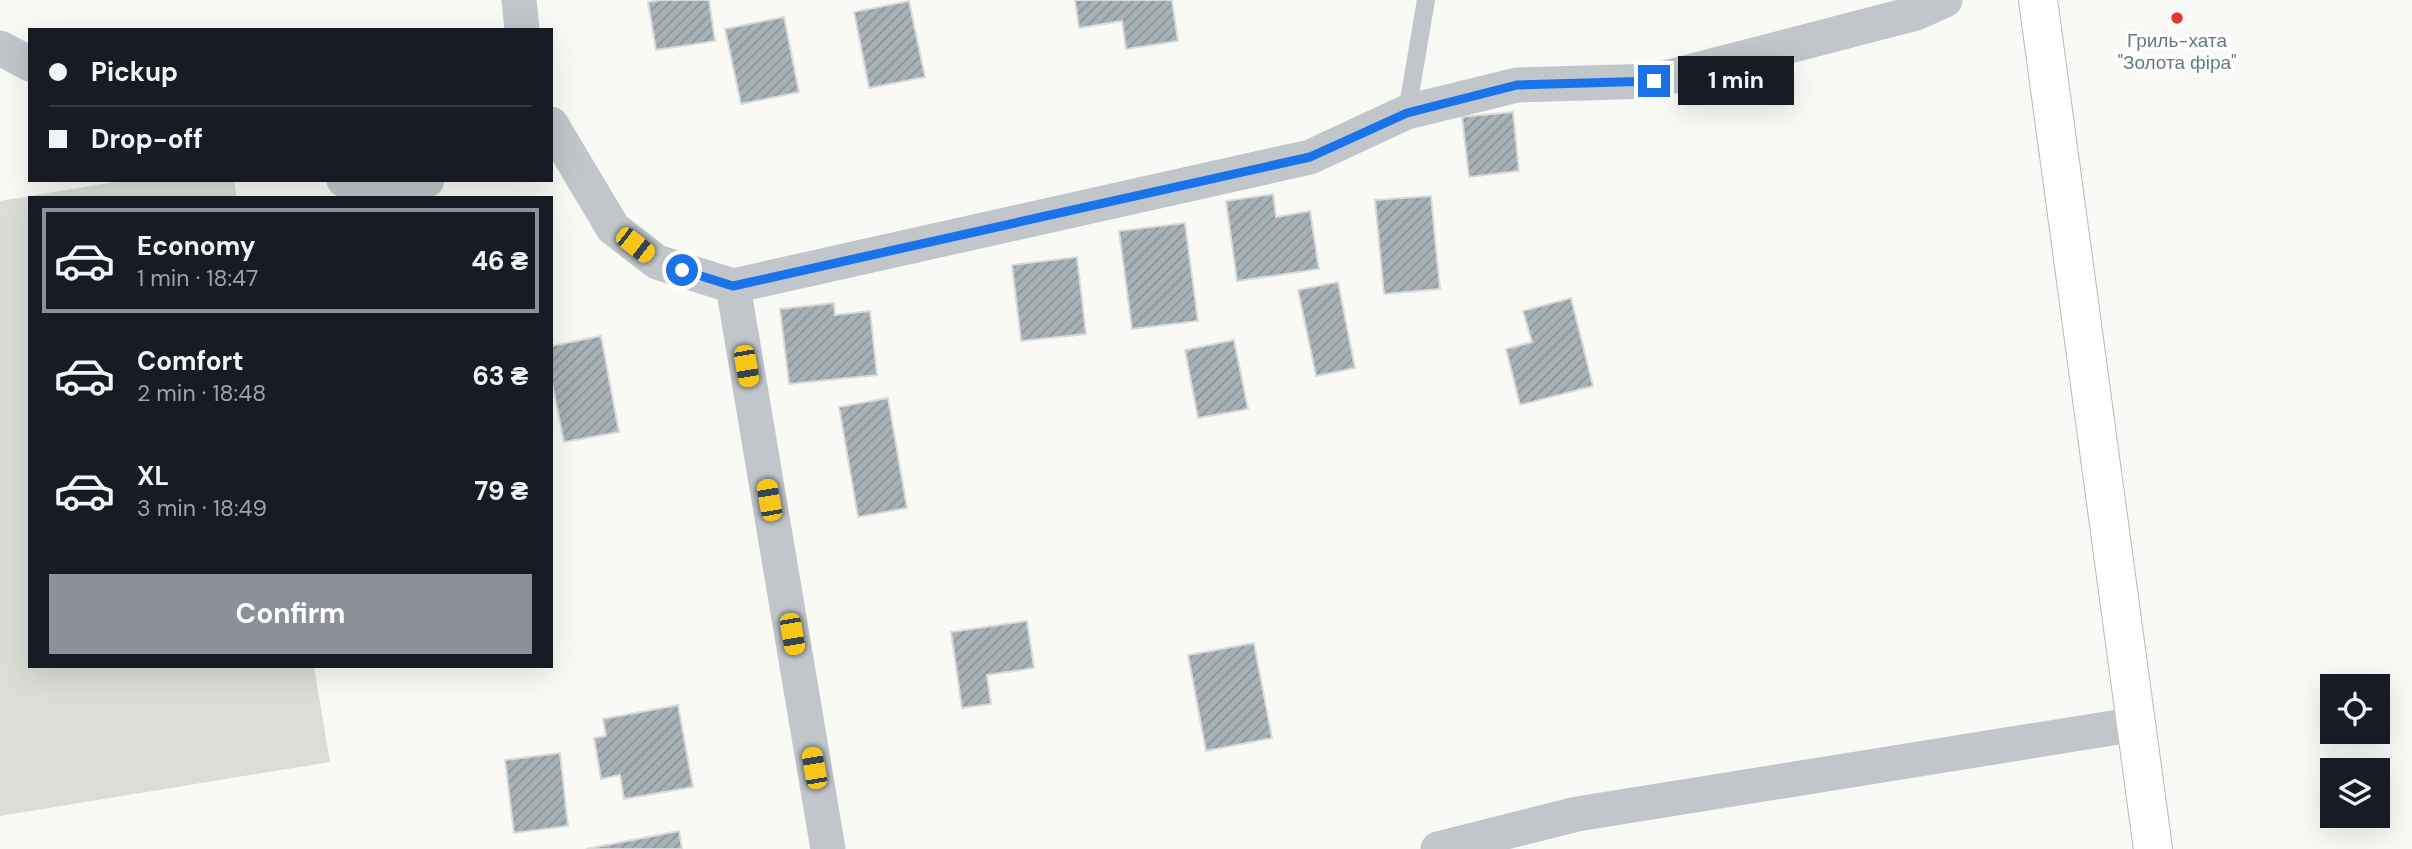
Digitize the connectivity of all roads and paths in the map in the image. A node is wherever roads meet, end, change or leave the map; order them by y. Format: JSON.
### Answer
{"nodes":[{"id":1,"x":519,"y":0,"type":"edge"},
{"id":2,"x":1426,"y":0,"type":"edge"},
{"id":3,"x":1945,"y":0,"type":"edge"},
{"id":4,"x":2038,"y":0,"type":"edge"},
{"id":5,"x":522,"y":28,"type":"edge"},
{"id":6,"x":0,"y":48,"type":"edge"},
{"id":7,"x":28,"y":63,"type":"edge"},
{"id":8,"x":1407,"y":113,"type":"junction"},
{"id":9,"x":555,"y":136,"type":"edge"},
{"id":10,"x":348,"y":182,"type":"edge"},
{"id":11,"x":422,"y":182,"type":"edge"},
{"id":12,"x":733,"y":286,"type":"junction"},
{"id":13,"x":2137,"y":724,"type":"junction"},
{"id":14,"x":828,"y":849,"type":"edge"},
{"id":15,"x":1438,"y":849,"type":"edge"},
{"id":16,"x":2152,"y":849,"type":"edge"}],
"edges":[{"from":1,"to":5,"type":"street"},
{"from":2,"to":8,"type":"lane"},
{"from":3,"to":8,"type":"street"},
{"from":4,"to":13,"type":"main road"},
{"from":6,"to":7,"type":"street"},
{"from":8,"to":12,"type":"street"},
{"from":9,"to":12,"type":"street"},
{"from":10,"to":11,"type":"street"},
{"from":12,"to":14,"type":"street"},
{"from":13,"to":15,"type":"street"},
{"from":13,"to":16,"type":"main road"}]}
